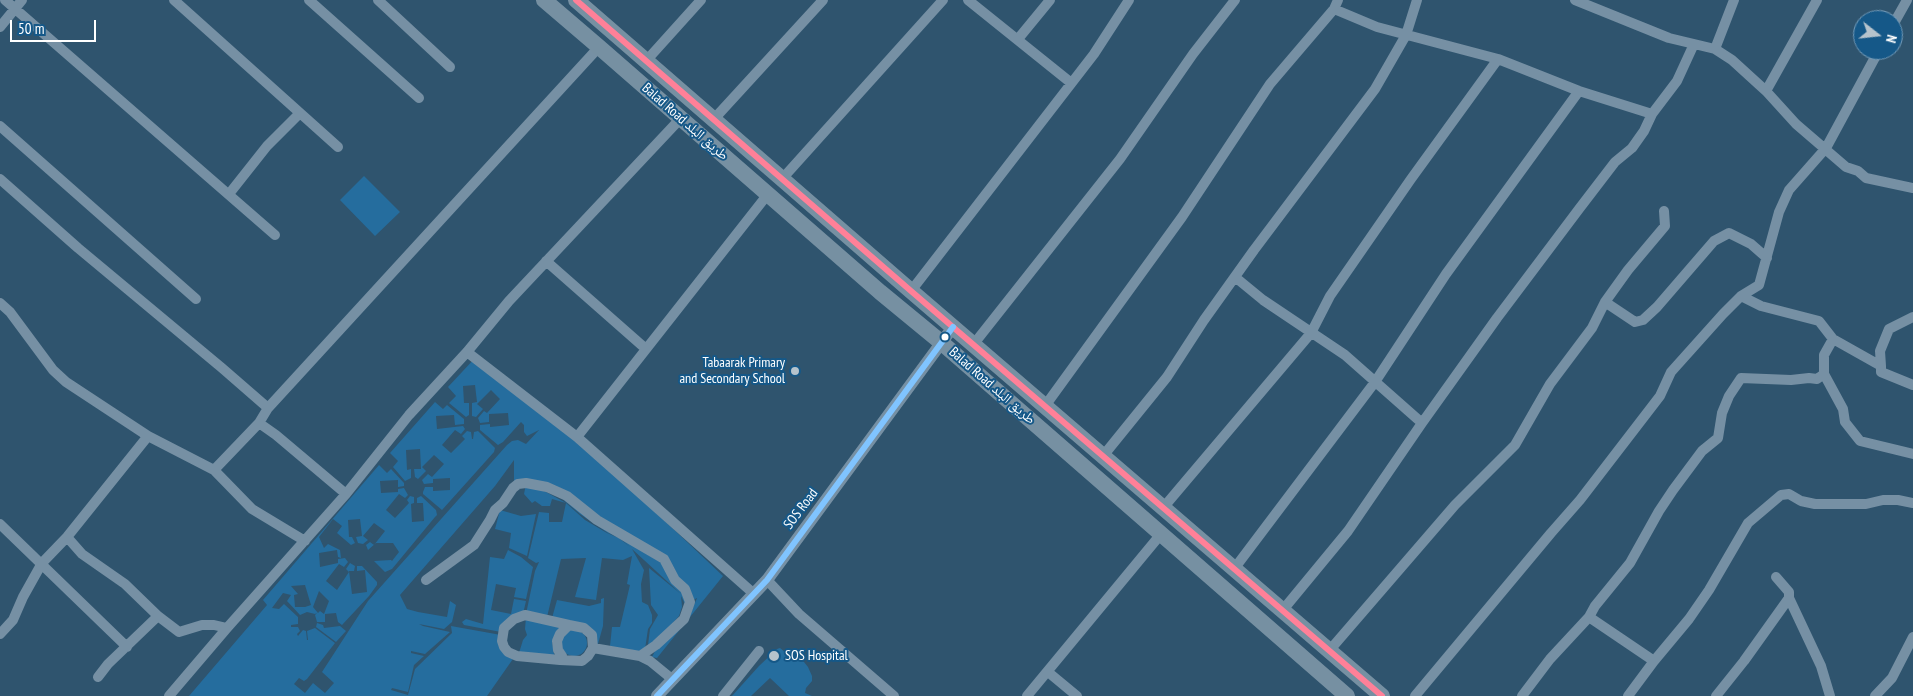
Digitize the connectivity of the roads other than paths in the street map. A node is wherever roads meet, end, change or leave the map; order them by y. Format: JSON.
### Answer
{"nodes":[{"id":1,"x":5,"y":0,"type":"edge"},
{"id":2,"x":174,"y":0,"type":"edge"},
{"id":3,"x":310,"y":0,"type":"edge"},
{"id":4,"x":378,"y":0,"type":"edge"},
{"id":5,"x":544,"y":0,"type":"edge"},
{"id":6,"x":701,"y":0,"type":"edge"},
{"id":7,"x":823,"y":0,"type":"edge"},
{"id":8,"x":944,"y":0,"type":"edge"},
{"id":9,"x":968,"y":0,"type":"edge"},
{"id":10,"x":1050,"y":0,"type":"edge"},
{"id":11,"x":1130,"y":0,"type":"edge"},
{"id":12,"x":1235,"y":0,"type":"edge"},
{"id":13,"x":1417,"y":0,"type":"edge"},
{"id":14,"x":1575,"y":0,"type":"edge"},
{"id":15,"x":1734,"y":0,"type":"edge"},
{"id":16,"x":1817,"y":0,"type":"edge"},
{"id":17,"x":579,"y":1,"type":"edge"},
{"id":18,"x":18,"y":4,"type":"edge"},
{"id":19,"x":1336,"y":4,"type":"edge"},
{"id":20,"x":0,"y":27,"type":"edge"},
{"id":21,"x":1406,"y":35,"type":"junction"},
{"id":22,"x":1018,"y":39,"type":"junction"},
{"id":23,"x":1694,"y":44,"type":"junction"},
{"id":24,"x":599,"y":47,"type":"junction"},
{"id":25,"x":1715,"y":49,"type":"junction"},
{"id":26,"x":1498,"y":60,"type":"junction"},
{"id":27,"x":1874,"y":60,"type":"edge"},
{"id":28,"x":646,"y":61,"type":"junction"},
{"id":29,"x":450,"y":67,"type":"dead end"},
{"id":30,"x":1070,"y":82,"type":"junction"},
{"id":31,"x":1579,"y":91,"type":"junction"},
{"id":32,"x":1766,"y":91,"type":"junction"},
{"id":33,"x":419,"y":98,"type":"dead end"},
{"id":34,"x":300,"y":113,"type":"junction"},
{"id":35,"x":1652,"y":114,"type":"junction"},
{"id":36,"x":681,"y":118,"type":"junction"},
{"id":37,"x":714,"y":119,"type":"junction"},
{"id":38,"x":0,"y":126,"type":"edge"},
{"id":39,"x":338,"y":147,"type":"dead end"},
{"id":40,"x":1826,"y":148,"type":"junction"},
{"id":41,"x":782,"y":178,"type":"junction"},
{"id":42,"x":0,"y":180,"type":"edge"},
{"id":43,"x":1913,"y":188,"type":"edge"},
{"id":44,"x":229,"y":194,"type":"junction"},
{"id":45,"x":768,"y":194,"type":"junction"},
{"id":46,"x":1664,"y":211,"type":"dead end"},
{"id":47,"x":275,"y":235,"type":"dead end"},
{"id":48,"x":1767,"y":258,"type":"junction"},
{"id":49,"x":546,"y":261,"type":"junction"},
{"id":50,"x":1235,"y":277,"type":"junction"},
{"id":51,"x":911,"y":291,"type":"junction"},
{"id":52,"x":1741,"y":296,"type":"junction"},
{"id":53,"x":196,"y":299,"type":"dead end"},
{"id":54,"x":0,"y":302,"type":"edge"},
{"id":55,"x":1605,"y":302,"type":"junction"},
{"id":56,"x":1913,"y":317,"type":"edge"},
{"id":57,"x":953,"y":327,"type":"junction"},
{"id":58,"x":1311,"y":333,"type":"junction"},
{"id":59,"x":1833,"y":339,"type":"junction"},
{"id":60,"x":942,"y":343,"type":"junction"},
{"id":61,"x":973,"y":345,"type":"junction"},
{"id":62,"x":646,"y":349,"type":"junction"},
{"id":63,"x":467,"y":352,"type":"junction"},
{"id":64,"x":1881,"y":366,"type":"junction"},
{"id":65,"x":1824,"y":374,"type":"junction"},
{"id":66,"x":1376,"y":382,"type":"junction"},
{"id":67,"x":1913,"y":385,"type":"edge"},
{"id":68,"x":1044,"y":406,"type":"junction"},
{"id":69,"x":268,"y":408,"type":"junction"},
{"id":70,"x":259,"y":423,"type":"junction"},
{"id":71,"x":1422,"y":423,"type":"junction"},
{"id":72,"x":148,"y":436,"type":"junction"},
{"id":73,"x":577,"y":437,"type":"junction"},
{"id":74,"x":1913,"y":454,"type":"edge"},
{"id":75,"x":1103,"y":456,"type":"junction"},
{"id":76,"x":214,"y":470,"type":"junction"},
{"id":77,"x":346,"y":494,"type":"junction"},
{"id":78,"x":1913,"y":503,"type":"edge"},
{"id":79,"x":1163,"y":508,"type":"junction"},
{"id":80,"x":0,"y":524,"type":"edge"},
{"id":81,"x":1161,"y":534,"type":"junction"},
{"id":82,"x":67,"y":538,"type":"junction"},
{"id":83,"x":305,"y":541,"type":"junction"},
{"id":84,"x":42,"y":563,"type":"junction"},
{"id":85,"x":1234,"y":569,"type":"junction"},
{"id":86,"x":1776,"y":577,"type":"dead end"},
{"id":87,"x":426,"y":580,"type":"dead end"},
{"id":88,"x":767,"y":580,"type":"junction"},
{"id":89,"x":754,"y":593,"type":"junction"},
{"id":90,"x":1789,"y":598,"type":"junction"},
{"id":91,"x":1282,"y":611,"type":"junction"},
{"id":92,"x":158,"y":616,"type":"junction"},
{"id":93,"x":1589,"y":616,"type":"junction"},
{"id":94,"x":569,"y":625,"type":"junction"},
{"id":95,"x":227,"y":628,"type":"junction"},
{"id":96,"x":0,"y":634,"type":"edge"},
{"id":97,"x":1913,"y":637,"type":"edge"},
{"id":98,"x":127,"y":647,"type":"junction"},
{"id":99,"x":593,"y":648,"type":"junction"},
{"id":100,"x":1910,"y":649,"type":"edge"},
{"id":101,"x":759,"y":651,"type":"dead end"},
{"id":102,"x":1329,"y":651,"type":"junction"},
{"id":103,"x":640,"y":656,"type":"junction"},
{"id":104,"x":560,"y":660,"type":"junction"},
{"id":105,"x":1654,"y":661,"type":"junction"},
{"id":106,"x":1048,"y":672,"type":"junction"},
{"id":107,"x":98,"y":677,"type":"dead end"},
{"id":108,"x":672,"y":679,"type":"junction"},
{"id":109,"x":169,"y":696,"type":"edge"},
{"id":110,"x":657,"y":696,"type":"edge"},
{"id":111,"x":723,"y":696,"type":"edge"},
{"id":112,"x":894,"y":696,"type":"edge"},
{"id":113,"x":1027,"y":696,"type":"edge"},
{"id":114,"x":1077,"y":696,"type":"edge"},
{"id":115,"x":1348,"y":696,"type":"edge"},
{"id":116,"x":1382,"y":696,"type":"edge"},
{"id":117,"x":1415,"y":696,"type":"edge"},
{"id":118,"x":1522,"y":696,"type":"edge"},
{"id":119,"x":1628,"y":696,"type":"edge"},
{"id":120,"x":1716,"y":696,"type":"edge"},
{"id":121,"x":1830,"y":696,"type":"edge"},
{"id":122,"x":1875,"y":696,"type":"edge"}],
"edges":[{"from":1,"to":18,"type":"street"},
{"from":2,"to":34,"type":"street"},
{"from":3,"to":33,"type":"street"},
{"from":4,"to":29,"type":"street"},
{"from":5,"to":24,"type":"highway","name":"Balad Road طريق البلد"},
{"from":6,"to":28,"type":"street"},
{"from":7,"to":37,"type":"street"},
{"from":8,"to":41,"type":"street"},
{"from":9,"to":22,"type":"street"},
{"from":10,"to":22,"type":"street"},
{"from":11,"to":30,"type":"street"},
{"from":12,"to":61,"type":"street"},
{"from":13,"to":21,"type":"street"},
{"from":14,"to":23,"type":"street"},
{"from":15,"to":25,"type":"street"},
{"from":16,"to":32,"type":"street"},
{"from":17,"to":28,"type":"highway","name":"Balad Road طريق البلد"},
{"from":18,"to":20,"type":"street"},
{"from":18,"to":44,"type":"street"},
{"from":19,"to":21,"type":"street"},
{"from":19,"to":68,"type":"street"},
{"from":21,"to":26,"type":"street"},
{"from":21,"to":50,"type":"street"},
{"from":22,"to":30,"type":"street"},
{"from":23,"to":25,"type":"street"},
{"from":23,"to":35,"type":"street"},
{"from":24,"to":36,"type":"highway","name":"Balad Road طريق البلد"},
{"from":24,"to":69,"type":"street"},
{"from":25,"to":32,"type":"street"},
{"from":26,"to":31,"type":"street"},
{"from":26,"to":58,"type":"street"},
{"from":27,"to":40,"type":"street"},
{"from":28,"to":37,"type":"highway","name":"Balad Road طريق البلد"},
{"from":30,"to":51,"type":"street"},
{"from":31,"to":35,"type":"street"},
{"from":31,"to":66,"type":"street"},
{"from":32,"to":40,"type":"street"},
{"from":34,"to":39,"type":"street"},
{"from":34,"to":44,"type":"street"},
{"from":35,"to":71,"type":"street"},
{"from":36,"to":45,"type":"highway","name":"Balad Road طريق البلد"},
{"from":36,"to":49,"type":"street"},
{"from":37,"to":41,"type":"highway","name":"Balad Road طريق البلد"},
{"from":38,"to":53,"type":"street"},
{"from":40,"to":43,"type":"street"},
{"from":40,"to":48,"type":"street"},
{"from":41,"to":51,"type":"highway","name":"Balad Road طريق البلد"},
{"from":42,"to":69,"type":"street"},
{"from":44,"to":47,"type":"street"},
{"from":45,"to":60,"type":"highway","name":"Balad Road طريق البلد"},
{"from":45,"to":62,"type":"street"},
{"from":46,"to":55,"type":"street"},
{"from":48,"to":52,"type":"street"},
{"from":48,"to":55,"type":"street"},
{"from":49,"to":62,"type":"street"},
{"from":49,"to":63,"type":"street"},
{"from":50,"to":58,"type":"street"},
{"from":50,"to":75,"type":"street"},
{"from":51,"to":57,"type":"highway","name":"Balad Road طريق البلد"},
{"from":52,"to":59,"type":"street"},
{"from":52,"to":117,"type":"street"},
{"from":54,"to":72,"type":"street"},
{"from":55,"to":102,"type":"street"},
{"from":56,"to":64,"type":"street"},
{"from":57,"to":60,"type":"street","name":"SOS Road"},
{"from":57,"to":61,"type":"highway","name":"Balad Road طريق البلد"},
{"from":58,"to":66,"type":"street"},
{"from":58,"to":79,"type":"street"},
{"from":59,"to":64,"type":"street"},
{"from":59,"to":65,"type":"street"},
{"from":60,"to":81,"type":"highway","name":"Balad Road طريق البلد"},
{"from":60,"to":88,"type":"street","name":"SOS Road"},
{"from":61,"to":68,"type":"highway","name":"Balad Road طريق البلد"},
{"from":62,"to":73,"type":"street"},
{"from":63,"to":73,"type":"street"},
{"from":63,"to":77,"type":"street"},
{"from":64,"to":67,"type":"street"},
{"from":65,"to":74,"type":"street"},
{"from":65,"to":93,"type":"street"},
{"from":66,"to":71,"type":"street"},
{"from":66,"to":85,"type":"street"},
{"from":68,"to":75,"type":"highway","name":"Balad Road طريق البلد"},
{"from":69,"to":70,"type":"street"},
{"from":70,"to":76,"type":"street"},
{"from":70,"to":77,"type":"street"},
{"from":71,"to":91,"type":"street"},
{"from":72,"to":76,"type":"street"},
{"from":72,"to":82,"type":"street"},
{"from":73,"to":89,"type":"street"},
{"from":75,"to":79,"type":"highway","name":"Balad Road طريق البلد"},
{"from":76,"to":83,"type":"street"},
{"from":77,"to":83,"type":"street"},
{"from":78,"to":105,"type":"street"},
{"from":79,"to":85,"type":"highway","name":"Balad Road طريق البلد"},
{"from":80,"to":84,"type":"street"},
{"from":81,"to":106,"type":"street"},
{"from":81,"to":115,"type":"highway","name":"Balad Road طريق البلد"},
{"from":82,"to":84,"type":"street"},
{"from":82,"to":92,"type":"street"},
{"from":83,"to":95,"type":"street"},
{"from":84,"to":96,"type":"street"},
{"from":84,"to":98,"type":"street"},
{"from":85,"to":91,"type":"highway","name":"Balad Road طريق البلد"},
{"from":86,"to":90,"type":"street"},
{"from":87,"to":103,"type":"street"},
{"from":88,"to":89,"type":"street","name":"SOS Road"},
{"from":88,"to":112,"type":"street"},
{"from":89,"to":108,"type":"street","name":"SOS Road"},
{"from":90,"to":120,"type":"street"},
{"from":90,"to":121,"type":"street"},
{"from":91,"to":102,"type":"highway","name":"Balad Road طريق البلد"},
{"from":92,"to":95,"type":"street"},
{"from":92,"to":98,"type":"street"},
{"from":93,"to":105,"type":"street"},
{"from":93,"to":118,"type":"street"},
{"from":94,"to":99,"type":"street"},
{"from":94,"to":104,"type":"street"},
{"from":94,"to":104,"type":"street"},
{"from":95,"to":109,"type":"street"},
{"from":97,"to":100,"type":"street"},
{"from":98,"to":107,"type":"street"},
{"from":99,"to":103,"type":"street"},
{"from":99,"to":104,"type":"street"},
{"from":100,"to":122,"type":"street"},
{"from":101,"to":111,"type":"street"},
{"from":102,"to":116,"type":"highway","name":"Balad Road طريق البلد"},
{"from":103,"to":108,"type":"street"},
{"from":105,"to":119,"type":"street"},
{"from":106,"to":113,"type":"street"},
{"from":106,"to":114,"type":"street"},
{"from":108,"to":110,"type":"street","name":"SOS Road"}]}
